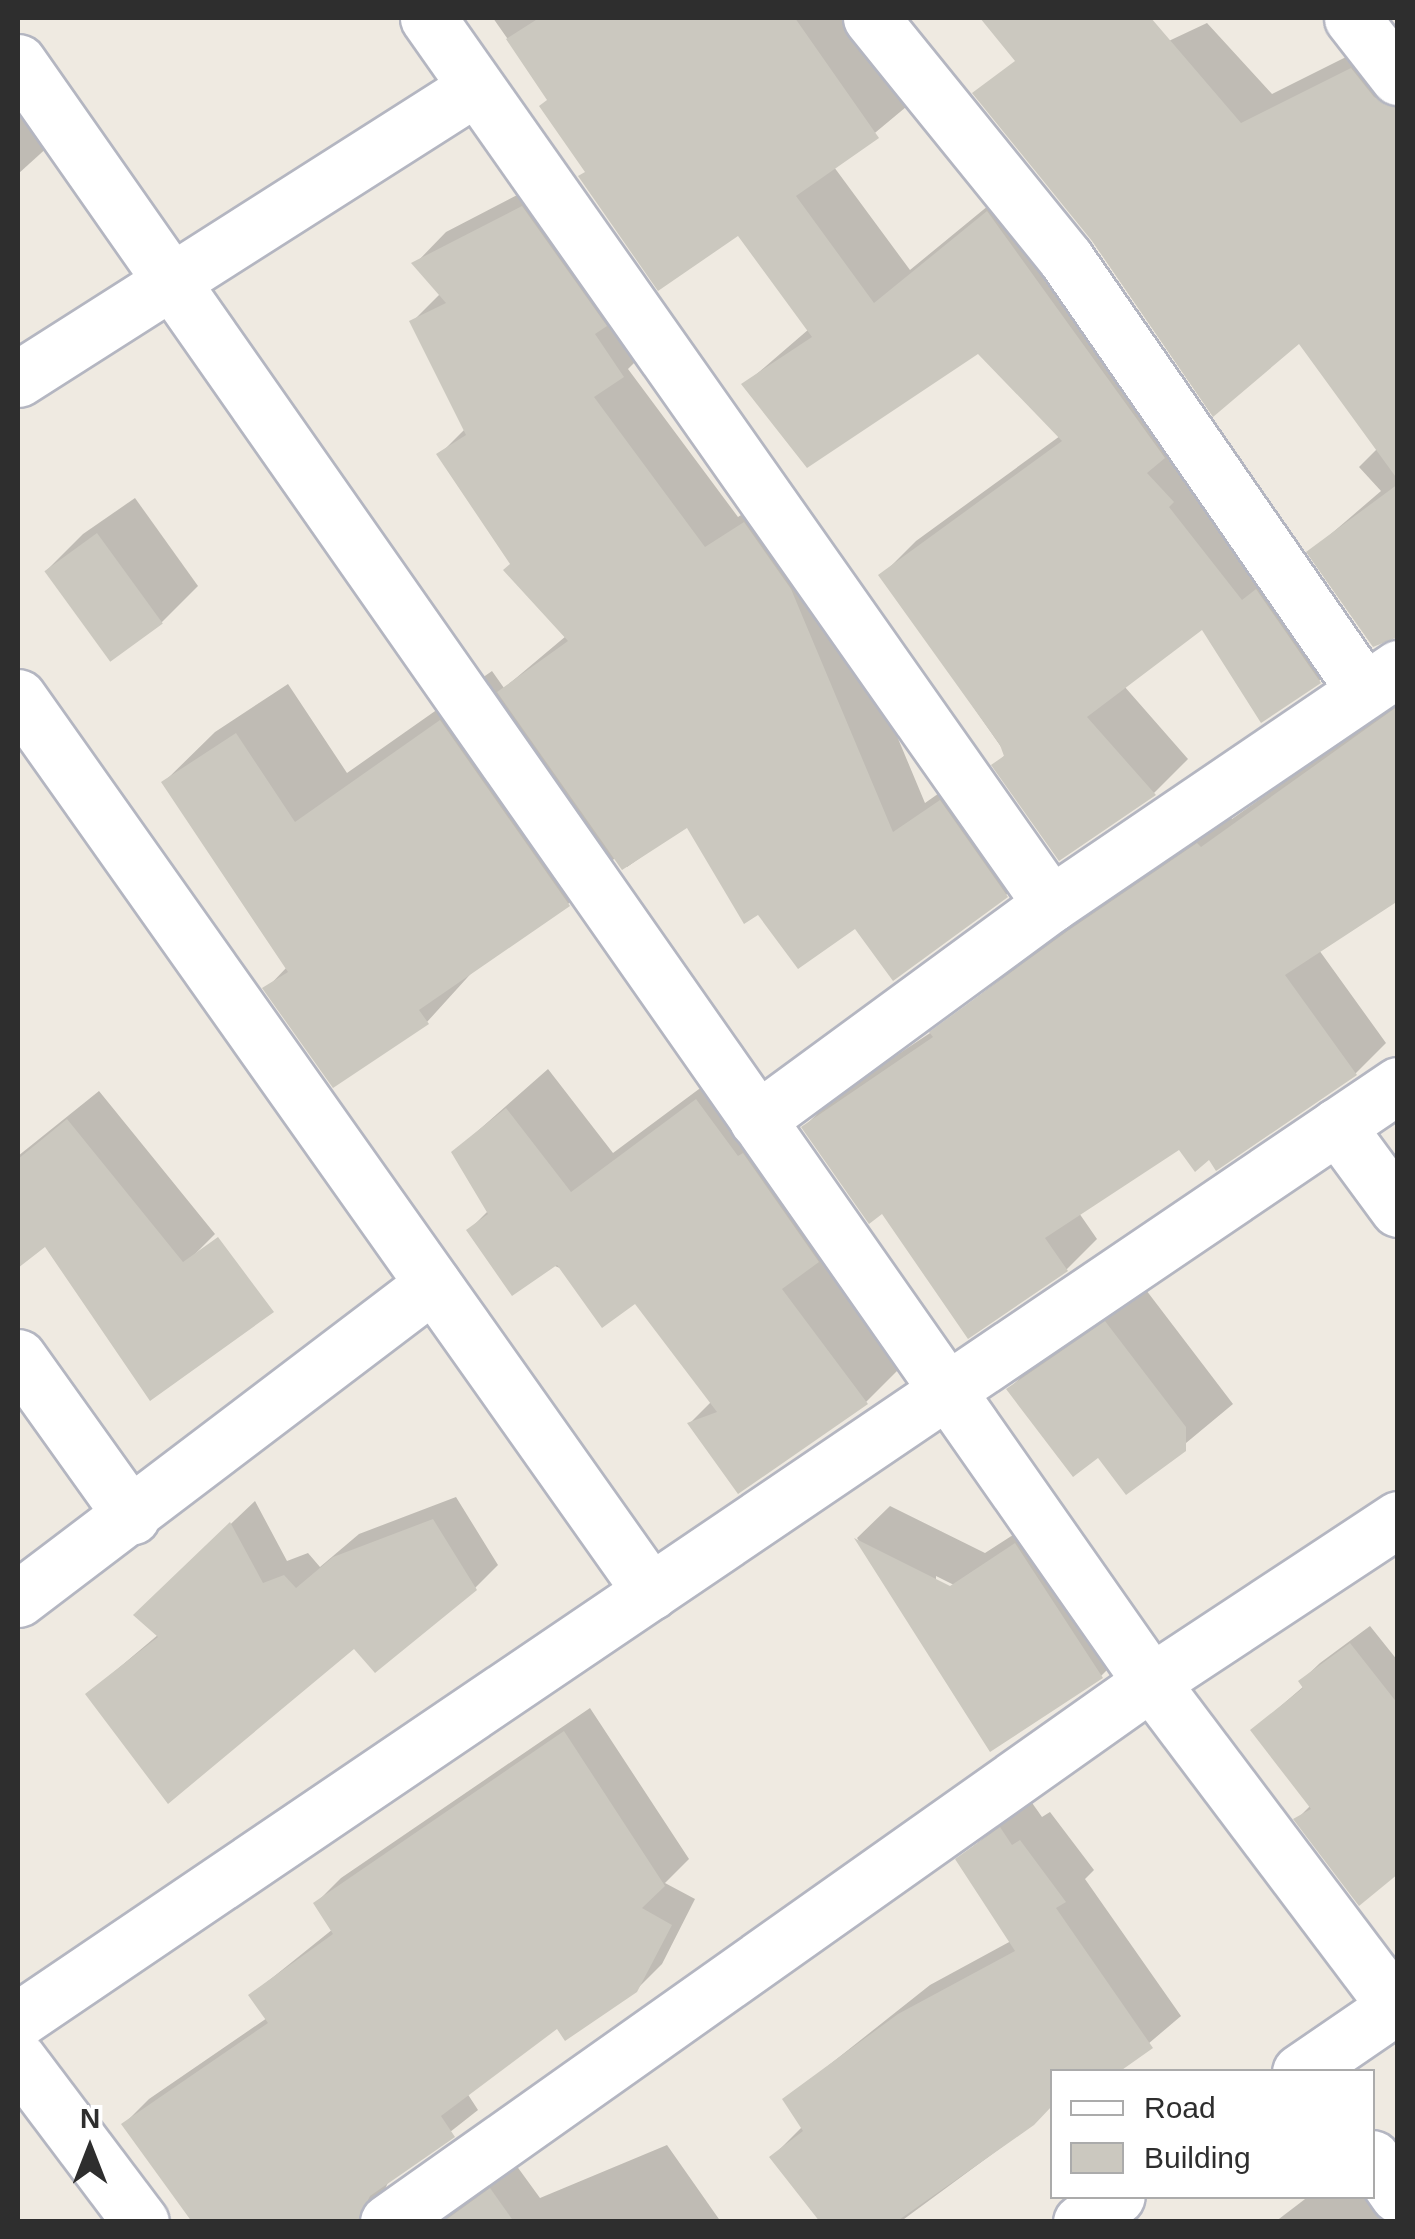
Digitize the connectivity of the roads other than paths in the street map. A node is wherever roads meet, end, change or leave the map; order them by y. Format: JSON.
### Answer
{"nodes":[{"id":1,"x":428,"y":18,"type":"edge"},
{"id":2,"x":1352,"y":18,"type":"edge"},
{"id":3,"x":883,"y":22,"type":"edge"},
{"id":4,"x":18,"y":62,"type":"edge"},
{"id":5,"x":1398,"y":77,"type":"edge"},
{"id":6,"x":475,"y":88,"type":"junction"},
{"id":7,"x":170,"y":280,"type":"junction"},
{"id":8,"x":18,"y":378,"type":"edge"},
{"id":9,"x":1381,"y":679,"type":"edge"},
{"id":10,"x":18,"y":698,"type":"edge"},
{"id":11,"x":1051,"y":904,"type":"junction"},
{"id":12,"x":1398,"y":1085,"type":"edge"},
{"id":13,"x":757,"y":1120,"type":"junction"},
{"id":14,"x":1337,"y":1126,"type":"junction"},
{"id":15,"x":1398,"y":1209,"type":"edge"},
{"id":16,"x":433,"y":1284,"type":"junction"},
{"id":17,"x":18,"y":1357,"type":"edge"},
{"id":18,"x":946,"y":1391,"type":"junction"},
{"id":19,"x":132,"y":1517,"type":"junction"},
{"id":20,"x":1398,"y":1519,"type":"edge"},
{"id":21,"x":651,"y":1592,"type":"junction"},
{"id":22,"x":18,"y":1599,"type":"edge"},
{"id":23,"x":1151,"y":1682,"type":"junction"},
{"id":24,"x":1396,"y":2006,"type":"edge"},
{"id":25,"x":18,"y":2020,"type":"edge"},
{"id":26,"x":18,"y":2059,"type":"edge"},
{"id":27,"x":1308,"y":2069,"type":"edge"},
{"id":28,"x":1375,"y":2162,"type":"edge"},
{"id":29,"x":1398,"y":2195,"type":"edge"},
{"id":30,"x":1114,"y":2199,"type":"edge"},
{"id":31,"x":140,"y":2222,"type":"edge"},
{"id":32,"x":388,"y":2222,"type":"edge"},
{"id":33,"x":1081,"y":2222,"type":"edge"}],
"edges":[{"from":1,"to":6,"type":"street"},
{"from":2,"to":5,"type":"street"},
{"from":3,"to":9,"type":"street"},
{"from":4,"to":7,"type":"street"},
{"from":6,"to":7,"type":"street"},
{"from":6,"to":11,"type":"street"},
{"from":7,"to":8,"type":"street"},
{"from":7,"to":13,"type":"street"},
{"from":9,"to":11,"type":"street"},
{"from":10,"to":16,"type":"street"},
{"from":11,"to":13,"type":"street"},
{"from":12,"to":14,"type":"street"},
{"from":13,"to":18,"type":"street"},
{"from":14,"to":15,"type":"street"},
{"from":14,"to":18,"type":"street"},
{"from":16,"to":19,"type":"street"},
{"from":16,"to":21,"type":"street"},
{"from":17,"to":19,"type":"street"},
{"from":18,"to":21,"type":"street"},
{"from":18,"to":23,"type":"street"},
{"from":19,"to":22,"type":"street"},
{"from":20,"to":23,"type":"street"},
{"from":21,"to":25,"type":"street"},
{"from":23,"to":24,"type":"street"},
{"from":23,"to":32,"type":"street"},
{"from":24,"to":27,"type":"street"},
{"from":26,"to":31,"type":"street"},
{"from":28,"to":29,"type":"street"},
{"from":30,"to":33,"type":"street"}]}
